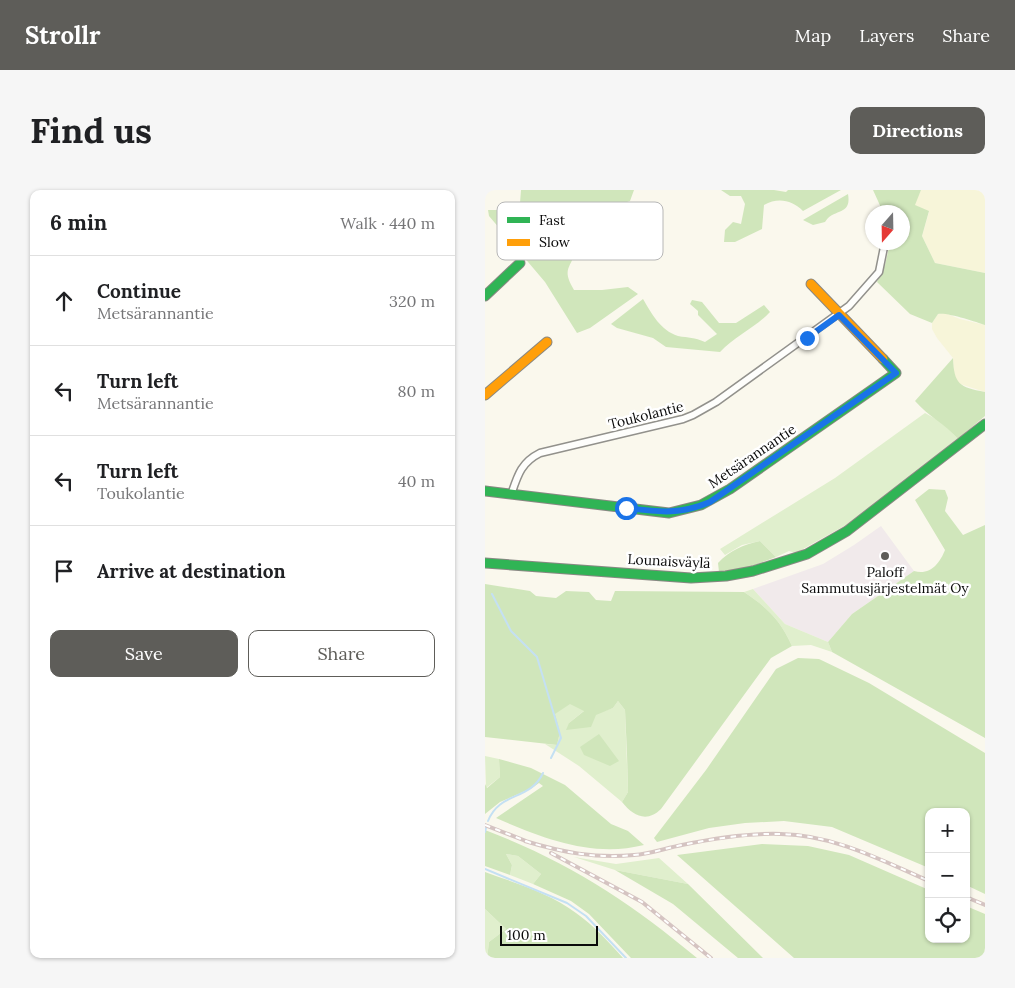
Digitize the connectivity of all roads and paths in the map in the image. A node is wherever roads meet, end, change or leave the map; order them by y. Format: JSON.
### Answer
{"nodes":[{"id":1,"x":883,"y":250,"type":"edge"},
{"id":2,"x":520,"y":263,"type":"dead end"},
{"id":3,"x":811,"y":284,"type":"dead end"},
{"id":4,"x":485,"y":296,"type":"edge"},
{"id":5,"x":839,"y":315,"type":"junction"},
{"id":6,"x":547,"y":342,"type":"dead end"},
{"id":7,"x":485,"y":395,"type":"edge"},
{"id":8,"x":985,"y":424,"type":"edge"},
{"id":9,"x":485,"y":490,"type":"edge"},
{"id":10,"x":512,"y":492,"type":"junction"},
{"id":11,"x":485,"y":563,"type":"edge"}],
"edges":[{"from":1,"to":5,"type":"street","name":"Toukolantie"},
{"from":2,"to":4,"type":"street"},
{"from":3,"to":5,"type":"street","name":"Metsärannantie"},
{"from":5,"to":10,"type":"street","name":"Toukolantie"},
{"from":5,"to":10,"type":"street","name":"Metsärannantie"},
{"from":6,"to":7,"type":"street"},
{"from":8,"to":11,"type":"street","name":"Lounaisväylä"},
{"from":9,"to":10,"type":"street","name":"Metsärannantie"}]}
